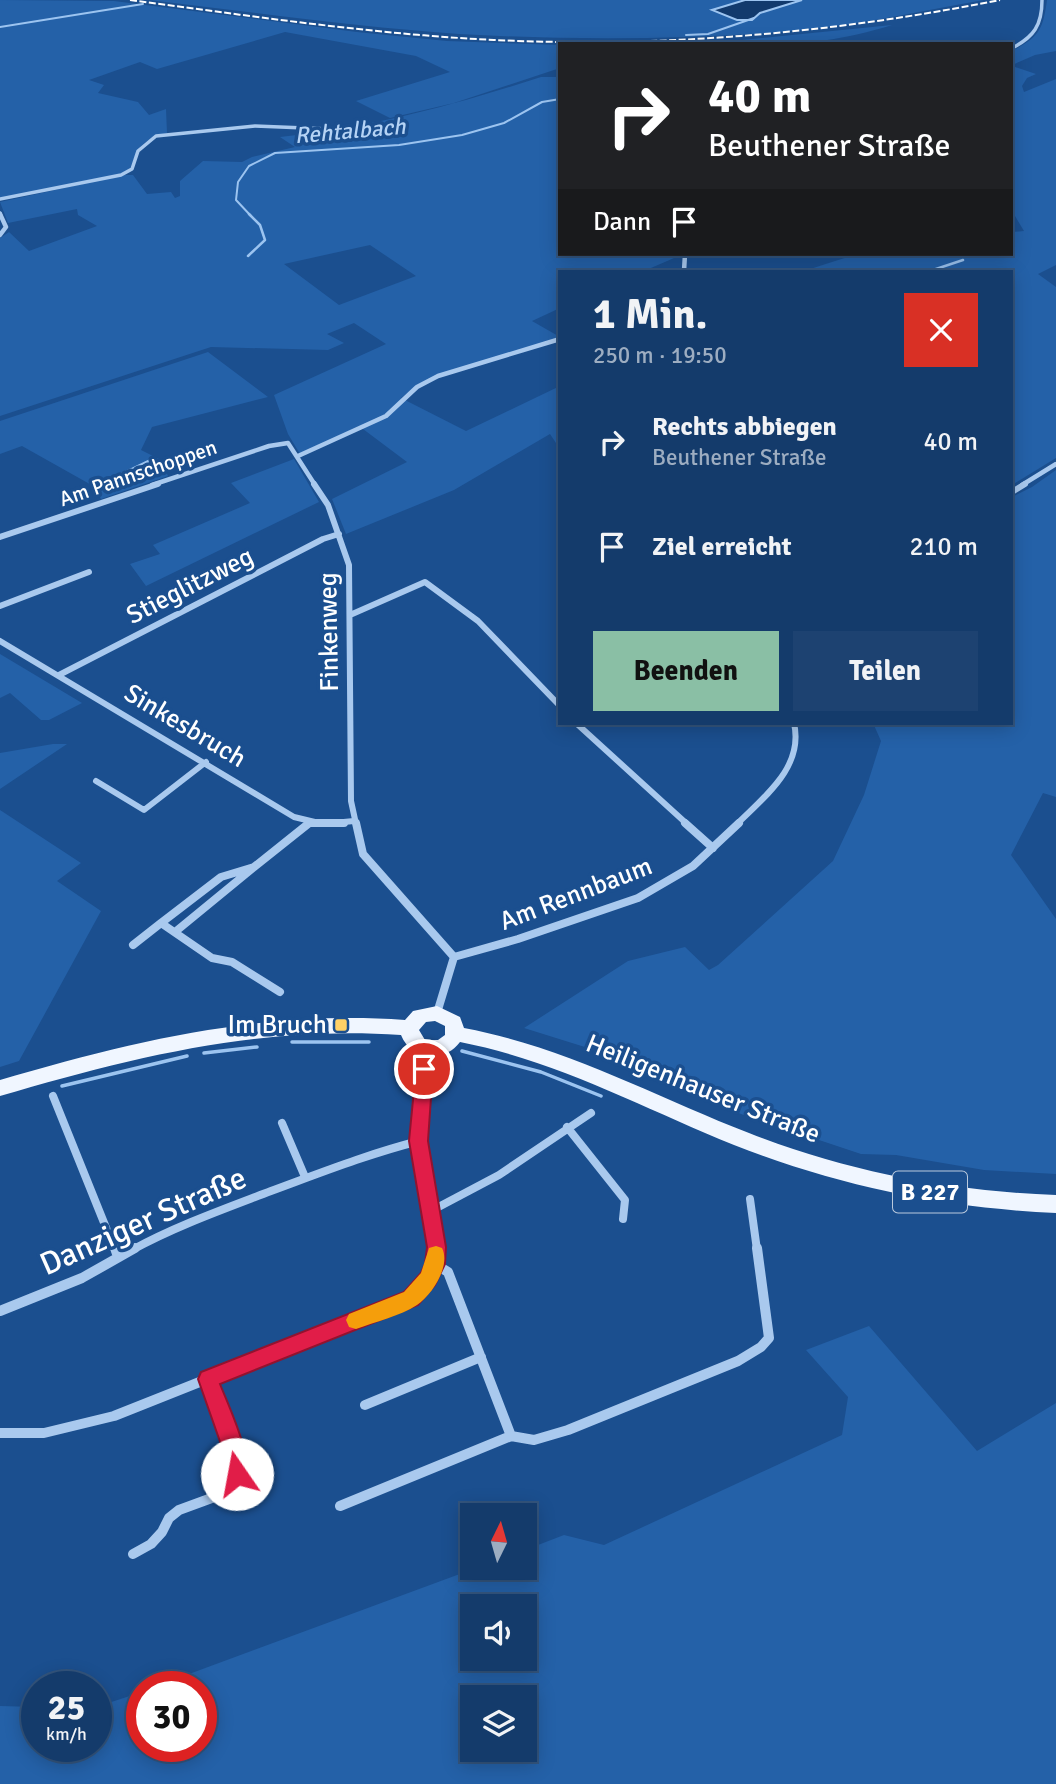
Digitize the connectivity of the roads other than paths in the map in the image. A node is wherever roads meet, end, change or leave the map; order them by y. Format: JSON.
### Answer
{"nodes":[{"id":1,"x":1042,"y":0,"type":"edge"},
{"id":2,"x":1013,"y":47,"type":"edge"},
{"id":3,"x":330,"y":129,"type":"dead end"},
{"id":4,"x":0,"y":199,"type":"edge"},
{"id":5,"x":0,"y":213,"type":"edge"},
{"id":6,"x":0,"y":235,"type":"edge"},
{"id":7,"x":558,"y":340,"type":"edge"},
{"id":8,"x":288,"y":443,"type":"joint"},
{"id":9,"x":298,"y":456,"type":"junction"},
{"id":10,"x":1056,"y":464,"type":"edge"},
{"id":11,"x":1013,"y":491,"type":"edge"},
{"id":12,"x":339,"y":534,"type":"junction"},
{"id":13,"x":0,"y":537,"type":"edge"},
{"id":14,"x":89,"y":572,"type":"dead end"},
{"id":15,"x":0,"y":606,"type":"edge"},
{"id":16,"x":350,"y":615,"type":"junction"},
{"id":17,"x":0,"y":641,"type":"edge"},
{"id":18,"x":59,"y":675,"type":"junction"},
{"id":19,"x":558,"y":704,"type":"edge"},
{"id":20,"x":578,"y":725,"type":"edge"},
{"id":21,"x":795,"y":725,"type":"edge"},
{"id":22,"x":206,"y":762,"type":"junction"},
{"id":23,"x":96,"y":781,"type":"dead end"},
{"id":24,"x":354,"y":821,"type":"junction"},
{"id":25,"x":308,"y":824,"type":"junction"},
{"id":26,"x":713,"y":848,"type":"junction"},
{"id":27,"x":254,"y":867,"type":"junction"},
{"id":28,"x":161,"y":923,"type":"junction"},
{"id":29,"x":175,"y":932,"type":"junction"},
{"id":30,"x":133,"y":945,"type":"dead end"},
{"id":31,"x":454,"y":957,"type":"junction"},
{"id":32,"x":280,"y":992,"type":"dead end"},
{"id":33,"x":437,"y":1013,"type":"junction"},
{"id":34,"x":410,"y":1028,"type":"junction"},
{"id":35,"x":455,"y":1034,"type":"junction"},
{"id":36,"x":427,"y":1049,"type":"junction"},
{"id":37,"x":0,"y":1088,"type":"edge"},
{"id":38,"x":53,"y":1096,"type":"dead end"},
{"id":39,"x":592,"y":1113,"type":"dead end"},
{"id":40,"x":282,"y":1122,"type":"dead end"},
{"id":41,"x":568,"y":1127,"type":"junction"},
{"id":42,"x":419,"y":1141,"type":"junction"},
{"id":43,"x":306,"y":1177,"type":"junction"},
{"id":44,"x":750,"y":1199,"type":"dead end"},
{"id":45,"x":1056,"y":1204,"type":"edge"},
{"id":46,"x":429,"y":1212,"type":"junction"},
{"id":47,"x":623,"y":1219,"type":"dead end"},
{"id":48,"x":118,"y":1257,"type":"junction"},
{"id":49,"x":435,"y":1264,"type":"junction"},
{"id":50,"x":0,"y":1311,"type":"edge"},
{"id":51,"x":481,"y":1357,"type":"junction"},
{"id":52,"x":208,"y":1379,"type":"junction"},
{"id":53,"x":365,"y":1405,"type":"dead end"},
{"id":54,"x":0,"y":1433,"type":"edge"},
{"id":55,"x":511,"y":1436,"type":"junction"},
{"id":56,"x":340,"y":1506,"type":"dead end"},
{"id":57,"x":133,"y":1554,"type":"dead end"}],
"edges":[{"from":1,"to":2,"type":"street"},
{"from":3,"to":4,"type":"street"},
{"from":5,"to":6,"type":"street"},
{"from":7,"to":9,"type":"street"},
{"from":8,"to":9,"type":"street","name":"Finkenweg"},
{"from":8,"to":13,"type":"street","name":"Am Pannschoppen"},
{"from":9,"to":12,"type":"street","name":"Finkenweg"},
{"from":10,"to":11,"type":"street"},
{"from":12,"to":16,"type":"street","name":"Finkenweg"},
{"from":12,"to":18,"type":"street","name":"Stieglitzweg"},
{"from":14,"to":15,"type":"street"},
{"from":16,"to":19,"type":"street"},
{"from":16,"to":24,"type":"street","name":"Finkenweg"},
{"from":17,"to":18,"type":"street","name":"Sinkesbruch"},
{"from":18,"to":22,"type":"street","name":"Sinkesbruch"},
{"from":20,"to":26,"type":"street"},
{"from":21,"to":26,"type":"street","name":"Am Rennbaum"},
{"from":22,"to":23,"type":"street"},
{"from":22,"to":25,"type":"street","name":"Sinkesbruch"},
{"from":24,"to":25,"type":"street"},
{"from":24,"to":31,"type":"street","name":"Finkenweg"},
{"from":25,"to":27,"type":"street"},
{"from":26,"to":31,"type":"street","name":"Am Rennbaum"},
{"from":27,"to":28,"type":"street"},
{"from":27,"to":29,"type":"street"},
{"from":28,"to":29,"type":"street"},
{"from":28,"to":30,"type":"street"},
{"from":29,"to":32,"type":"street"},
{"from":31,"to":33,"type":"street"},
{"from":33,"to":34,"type":"main road"},
{"from":33,"to":35,"type":"main road"},
{"from":34,"to":36,"type":"main road"},
{"from":34,"to":37,"type":"main road"},
{"from":35,"to":36,"type":"main road"},
{"from":35,"to":45,"type":"main road","name":"Heiligenhauser Straße","number":"B 227"},
{"from":36,"to":42,"type":"street"},
{"from":38,"to":48,"type":"street"},
{"from":39,"to":41,"type":"street"},
{"from":40,"to":43,"type":"street"},
{"from":41,"to":46,"type":"street"},
{"from":41,"to":47,"type":"street"},
{"from":42,"to":43,"type":"street","name":"Danziger Straße"},
{"from":42,"to":46,"type":"street"},
{"from":43,"to":48,"type":"street","name":"Danziger Straße"},
{"from":44,"to":55,"type":"street"},
{"from":46,"to":49,"type":"street"},
{"from":48,"to":50,"type":"street","name":"Danziger Straße"},
{"from":49,"to":51,"type":"street"},
{"from":49,"to":52,"type":"street"},
{"from":51,"to":53,"type":"street"},
{"from":51,"to":55,"type":"street"},
{"from":52,"to":54,"type":"street"},
{"from":52,"to":57,"type":"street"},
{"from":55,"to":56,"type":"street"}]}
